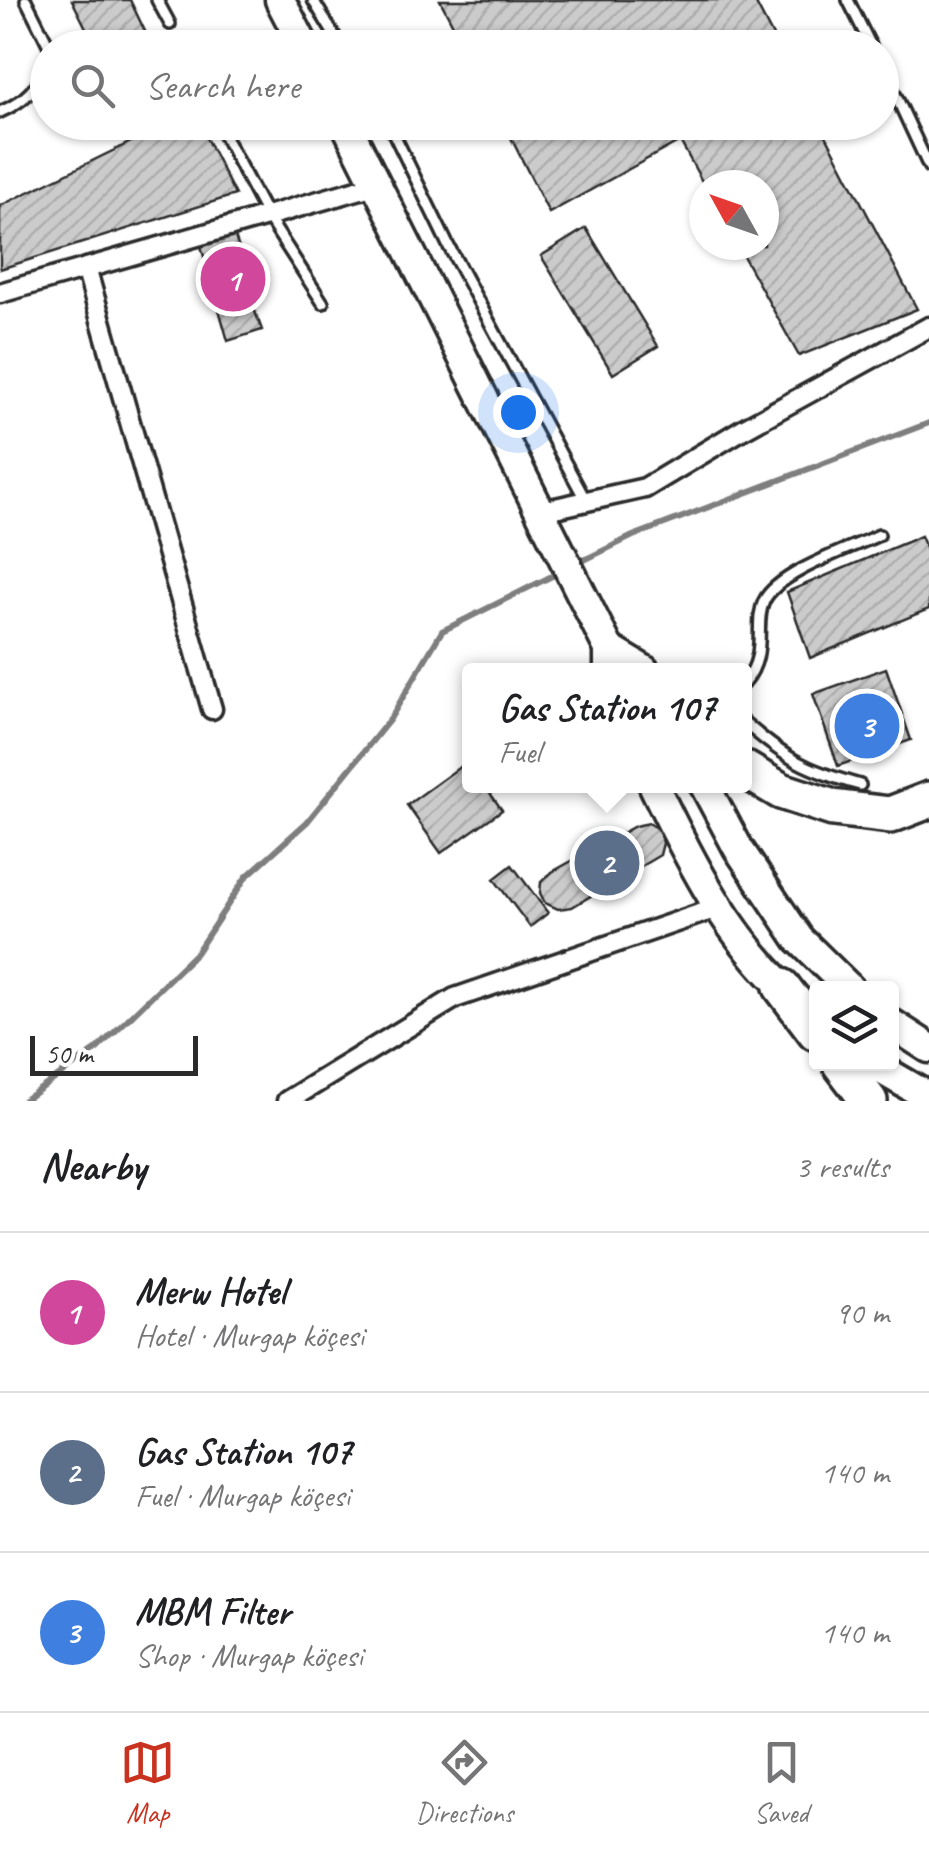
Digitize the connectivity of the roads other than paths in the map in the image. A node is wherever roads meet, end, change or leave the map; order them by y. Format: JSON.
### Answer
{"nodes":[{"id":1,"x":26,"y":0,"type":"edge"},
{"id":2,"x":157,"y":0,"type":"edge"},
{"id":3,"x":280,"y":0,"type":"edge"},
{"id":4,"x":313,"y":0,"type":"edge"},
{"id":5,"x":848,"y":0,"type":"edge"},
{"id":6,"x":170,"y":24,"type":"dead end"},
{"id":7,"x":41,"y":30,"type":"edge"},
{"id":8,"x":296,"y":30,"type":"edge"},
{"id":9,"x":331,"y":30,"type":"edge"},
{"id":10,"x":863,"y":30,"type":"edge"},
{"id":11,"x":30,"y":92,"type":"edge"},
{"id":12,"x":899,"y":102,"type":"edge"},
{"id":13,"x":0,"y":112,"type":"edge"},
{"id":14,"x":227,"y":140,"type":"edge"},
{"id":15,"x":355,"y":140,"type":"edge"},
{"id":16,"x":397,"y":140,"type":"edge"},
{"id":17,"x":929,"y":166,"type":"edge"},
{"id":18,"x":378,"y":184,"type":"junction"},
{"id":19,"x":268,"y":216,"type":"junction"},
{"id":20,"x":86,"y":268,"type":"junction"},
{"id":21,"x":0,"y":293,"type":"edge"},
{"id":22,"x":322,"y":303,"type":"dead end"},
{"id":23,"x":929,"y":326,"type":"edge"},
{"id":24,"x":586,"y":501,"type":"junction"},
{"id":25,"x":545,"y":521,"type":"junction"},
{"id":26,"x":879,"y":535,"type":"dead end"},
{"id":27,"x":609,"y":660,"type":"edge"},
{"id":28,"x":752,"y":667,"type":"edge"},
{"id":29,"x":212,"y":709,"type":"dead end"},
{"id":30,"x":752,"y":729,"type":"edge"},
{"id":31,"x":752,"y":774,"type":"edge"},
{"id":32,"x":860,"y":785,"type":"dead end"},
{"id":33,"x":657,"y":793,"type":"edge"},
{"id":34,"x":709,"y":793,"type":"edge"},
{"id":35,"x":929,"y":800,"type":"edge"},
{"id":36,"x":717,"y":908,"type":"junction"},
{"id":37,"x":842,"y":981,"type":"edge"},
{"id":38,"x":782,"y":986,"type":"junction"},
{"id":39,"x":809,"y":1010,"type":"edge"},
{"id":40,"x":809,"y":1023,"type":"edge"},
{"id":41,"x":899,"y":1029,"type":"edge"},
{"id":42,"x":929,"y":1048,"type":"edge"},
{"id":43,"x":846,"y":1071,"type":"edge"},
{"id":44,"x":884,"y":1071,"type":"edge"},
{"id":45,"x":929,"y":1097,"type":"edge"},
{"id":46,"x":287,"y":1101,"type":"edge"},
{"id":47,"x":869,"y":1101,"type":"edge"}],
"edges":[{"from":1,"to":7,"type":"lane"},
{"from":2,"to":6,"type":"lane"},
{"from":3,"to":8,"type":"main road"},
{"from":4,"to":9,"type":"lane"},
{"from":5,"to":10,"type":"lane"},
{"from":11,"to":13,"type":"lane"},
{"from":12,"to":17,"type":"lane"},
{"from":14,"to":19,"type":"lane"},
{"from":15,"to":18,"type":"main road"},
{"from":16,"to":24,"type":"lane"},
{"from":18,"to":19,"type":"street"},
{"from":18,"to":25,"type":"main road"},
{"from":19,"to":20,"type":"street"},
{"from":19,"to":22,"type":"lane"},
{"from":20,"to":21,"type":"street"},
{"from":20,"to":29,"type":"street"},
{"from":23,"to":24,"type":"street"},
{"from":24,"to":25,"type":"street"},
{"from":25,"to":27,"type":"main road"},
{"from":26,"to":28,"type":"lane"},
{"from":30,"to":32,"type":"lane"},
{"from":31,"to":35,"type":"highway"},
{"from":33,"to":36,"type":"main road"},
{"from":34,"to":37,"type":"main road"},
{"from":36,"to":38,"type":"main road"},
{"from":36,"to":46,"type":"street"},
{"from":38,"to":39,"type":"main road"},
{"from":38,"to":40,"type":"highway"},
{"from":41,"to":42,"type":"main road"},
{"from":43,"to":47,"type":"highway"},
{"from":44,"to":45,"type":"main road"}]}
